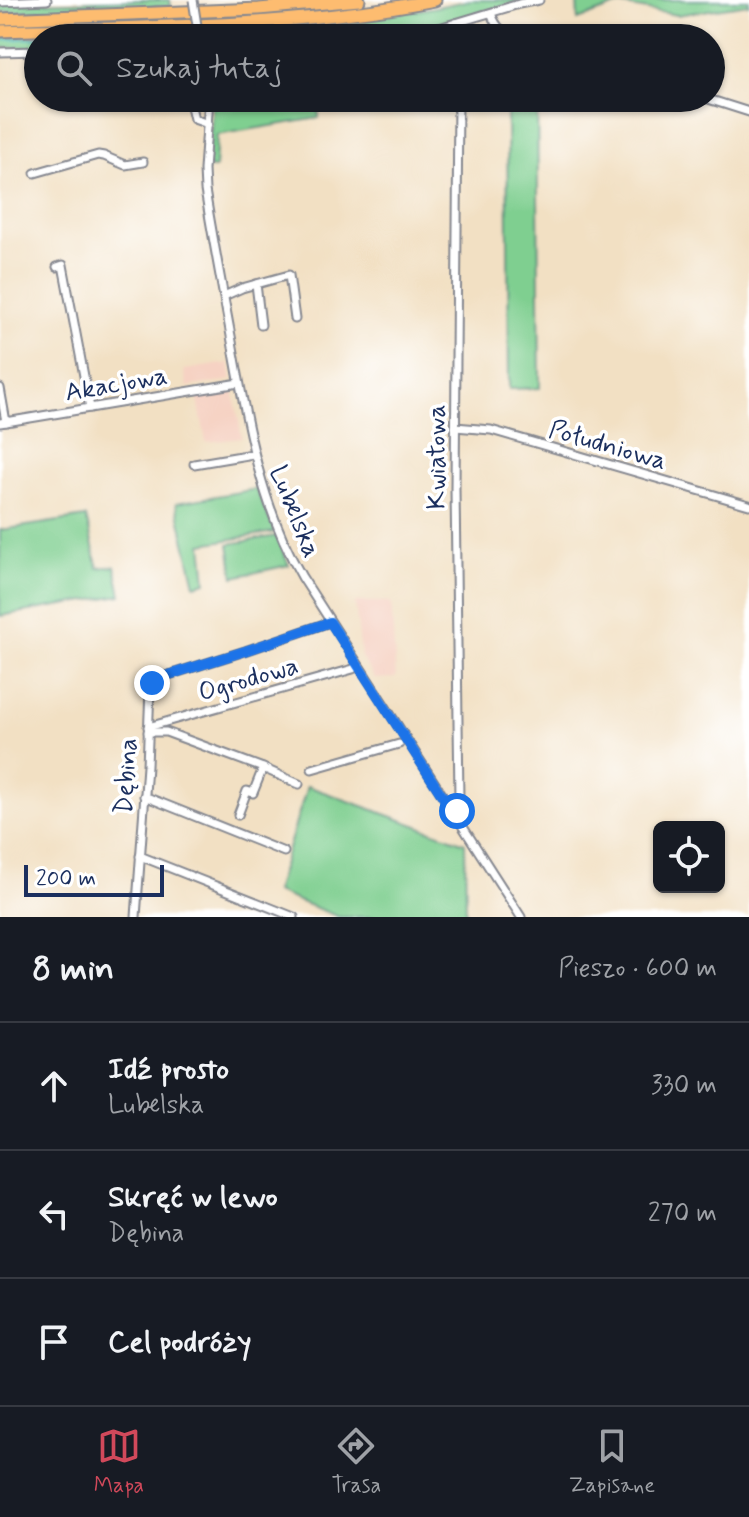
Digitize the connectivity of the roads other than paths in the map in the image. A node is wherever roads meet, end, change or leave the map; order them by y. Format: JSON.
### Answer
{"nodes":[{"id":1,"x":47,"y":0,"type":"edge"},
{"id":2,"x":193,"y":0,"type":"edge"},
{"id":3,"x":359,"y":0,"type":"edge"},
{"id":4,"x":435,"y":0,"type":"edge"},
{"id":5,"x":539,"y":0,"type":"edge"},
{"id":6,"x":0,"y":2,"type":"edge"},
{"id":7,"x":491,"y":13,"type":"junction"},
{"id":8,"x":0,"y":19,"type":"edge"},
{"id":9,"x":456,"y":23,"type":"joint"},
{"id":10,"x":183,"y":24,"type":"edge"},
{"id":11,"x":197,"y":24,"type":"edge"},
{"id":12,"x":451,"y":24,"type":"edge"},
{"id":13,"x":496,"y":24,"type":"edge"},
{"id":14,"x":24,"y":30,"type":"edge"},
{"id":15,"x":0,"y":31,"type":"edge"},
{"id":16,"x":24,"y":51,"type":"edge"},
{"id":17,"x":0,"y":52,"type":"edge"},
{"id":18,"x":725,"y":104,"type":"edge"},
{"id":19,"x":192,"y":112,"type":"edge"},
{"id":20,"x":208,"y":112,"type":"edge"},
{"id":21,"x":458,"y":112,"type":"edge"},
{"id":22,"x":749,"y":112,"type":"edge"},
{"id":23,"x":208,"y":124,"type":"junction"},
{"id":24,"x":143,"y":162,"type":"dead end"},
{"id":25,"x":35,"y":173,"type":"dead end"},
{"id":26,"x":57,"y":267,"type":"dead end"},
{"id":27,"x":256,"y":284,"type":"junction"},
{"id":28,"x":224,"y":296,"type":"junction"},
{"id":29,"x":295,"y":319,"type":"dead end"},
{"id":30,"x":261,"y":325,"type":"dead end"},
{"id":31,"x":239,"y":383,"type":"junction"},
{"id":32,"x":0,"y":388,"type":"edge"},
{"id":33,"x":90,"y":408,"type":"junction"},
{"id":34,"x":3,"y":422,"type":"edge"},
{"id":35,"x":455,"y":427,"type":"junction"},
{"id":36,"x":253,"y":454,"type":"junction"},
{"id":37,"x":194,"y":464,"type":"dead end"},
{"id":38,"x":749,"y":505,"type":"edge"},
{"id":39,"x":330,"y":622,"type":"junction"},
{"id":40,"x":358,"y":665,"type":"junction"},
{"id":41,"x":148,"y":730,"type":"junction"},
{"id":42,"x":399,"y":744,"type":"dead end"},
{"id":43,"x":263,"y":768,"type":"junction"},
{"id":44,"x":312,"y":769,"type":"dead end"},
{"id":45,"x":299,"y":784,"type":"dead end"},
{"id":46,"x":144,"y":796,"type":"junction"},
{"id":47,"x":454,"y":814,"type":"junction"},
{"id":48,"x":238,"y":815,"type":"dead end"},
{"id":49,"x":284,"y":852,"type":"dead end"},
{"id":50,"x":140,"y":856,"type":"junction"},
{"id":51,"x":136,"y":917,"type":"edge"},
{"id":52,"x":294,"y":917,"type":"edge"},
{"id":53,"x":521,"y":917,"type":"edge"}],
"edges":[{"from":1,"to":6,"type":"street"},
{"from":2,"to":11,"type":"street","bridge":true},
{"from":3,"to":8,"type":"highway"},
{"from":4,"to":10,"type":"highway"},
{"from":5,"to":7,"type":"street"},
{"from":7,"to":9,"type":"street"},
{"from":7,"to":13,"type":"street"},
{"from":9,"to":12,"type":"street"},
{"from":14,"to":15,"type":"highway"},
{"from":16,"to":17,"type":"street"},
{"from":18,"to":22,"type":"street"},
{"from":19,"to":23,"type":"street"},
{"from":20,"to":23,"type":"street","name":"Lubelska"},
{"from":21,"to":35,"type":"street","name":"Kwiatowa"},
{"from":23,"to":28,"type":"street","name":"Lubelska"},
{"from":24,"to":25,"type":"street"},
{"from":26,"to":33,"type":"street"},
{"from":27,"to":28,"type":"street"},
{"from":27,"to":29,"type":"street"},
{"from":27,"to":30,"type":"street"},
{"from":28,"to":31,"type":"street","name":"Lubelska"},
{"from":31,"to":33,"type":"street","name":"Akacjowa"},
{"from":31,"to":36,"type":"street","name":"Lubelska"},
{"from":32,"to":34,"type":"street"},
{"from":33,"to":34,"type":"street","name":"Akacjowa"},
{"from":35,"to":38,"type":"street","name":"Południowa"},
{"from":35,"to":47,"type":"street","name":"Kwiatowa"},
{"from":36,"to":37,"type":"street"},
{"from":36,"to":39,"type":"street","name":"Lubelska"},
{"from":39,"to":40,"type":"street","name":"Lubelska"},
{"from":39,"to":41,"type":"street","name":"Dębina"},
{"from":40,"to":41,"type":"street","name":"Ogrodowa"},
{"from":40,"to":47,"type":"street","name":"Lubelska"},
{"from":41,"to":43,"type":"street"},
{"from":41,"to":46,"type":"street","name":"Dębina"},
{"from":42,"to":44,"type":"street"},
{"from":43,"to":45,"type":"street"},
{"from":43,"to":48,"type":"street"},
{"from":46,"to":49,"type":"street"},
{"from":46,"to":50,"type":"street","name":"Dębina"},
{"from":47,"to":53,"type":"street","name":"Lubelska"},
{"from":50,"to":51,"type":"street","name":"Dębina"},
{"from":50,"to":52,"type":"street"}]}
